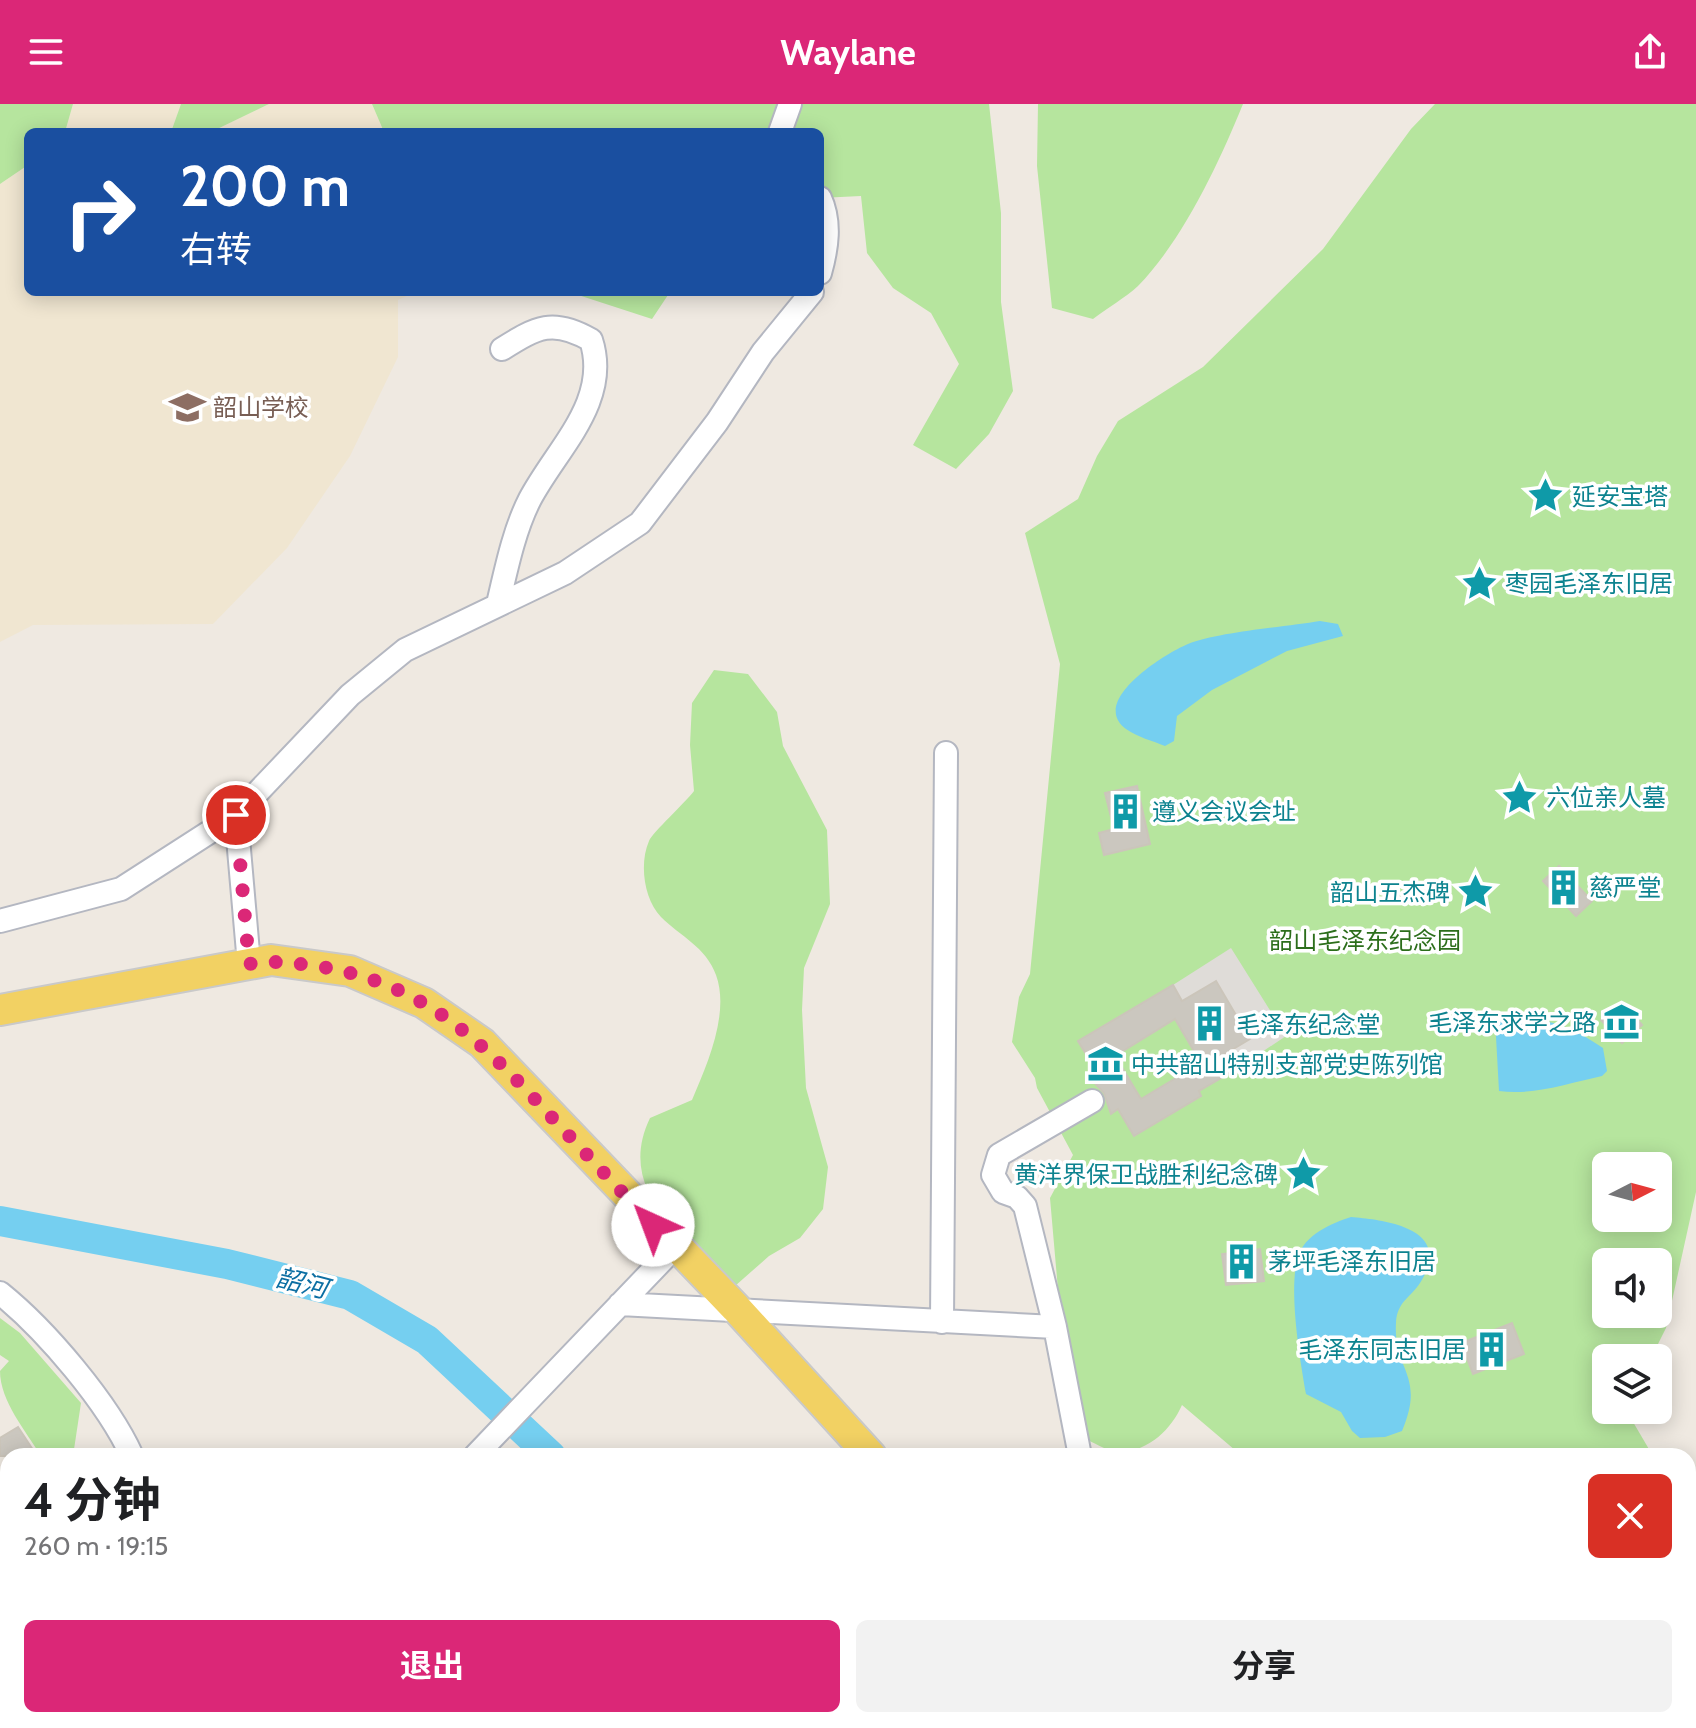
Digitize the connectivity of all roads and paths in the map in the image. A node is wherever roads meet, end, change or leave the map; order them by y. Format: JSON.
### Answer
{"nodes":[{"id":1,"x":790,"y":104,"type":"edge"},
{"id":2,"x":781,"y":128,"type":"edge"},
{"id":3,"x":824,"y":206,"type":"edge"},
{"id":4,"x":824,"y":259,"type":"edge"},
{"id":5,"x":809,"y":296,"type":"edge"},
{"id":6,"x":502,"y":349,"type":"dead end"},
{"id":7,"x":498,"y":604,"type":"junction"},
{"id":8,"x":946,"y":753,"type":"dead end"},
{"id":9,"x":236,"y":815,"type":"junction"},
{"id":10,"x":0,"y":921,"type":"edge"},
{"id":11,"x":249,"y":964,"type":"junction"},
{"id":12,"x":0,"y":1010,"type":"edge"},
{"id":13,"x":1092,"y":1101,"type":"dead end"},
{"id":14,"x":674,"y":1248,"type":"junction"},
{"id":15,"x":0,"y":1293,"type":"edge"},
{"id":16,"x":620,"y":1304,"type":"junction"},
{"id":17,"x":736,"y":1308,"type":"junction"},
{"id":18,"x":942,"y":1322,"type":"junction"},
{"id":19,"x":1055,"y":1327,"type":"junction"},
{"id":20,"x":127,"y":1448,"type":"edge"},
{"id":21,"x":482,"y":1448,"type":"edge"},
{"id":22,"x":864,"y":1448,"type":"edge"},
{"id":23,"x":1078,"y":1448,"type":"edge"}],
"edges":[{"from":1,"to":2,"type":"street"},
{"from":3,"to":4,"type":"street"},
{"from":5,"to":7,"type":"street"},
{"from":6,"to":7,"type":"street"},
{"from":7,"to":9,"type":"street"},
{"from":8,"to":18,"type":"street"},
{"from":9,"to":10,"type":"street"},
{"from":9,"to":11,"type":"street"},
{"from":11,"to":12,"type":"main road"},
{"from":11,"to":14,"type":"main road"},
{"from":13,"to":19,"type":"street"},
{"from":14,"to":16,"type":"street"},
{"from":14,"to":17,"type":"main road"},
{"from":15,"to":20,"type":"street"},
{"from":16,"to":17,"type":"street"},
{"from":16,"to":21,"type":"street"},
{"from":17,"to":18,"type":"street"},
{"from":17,"to":22,"type":"main road"},
{"from":18,"to":19,"type":"street"},
{"from":19,"to":23,"type":"street"}]}
